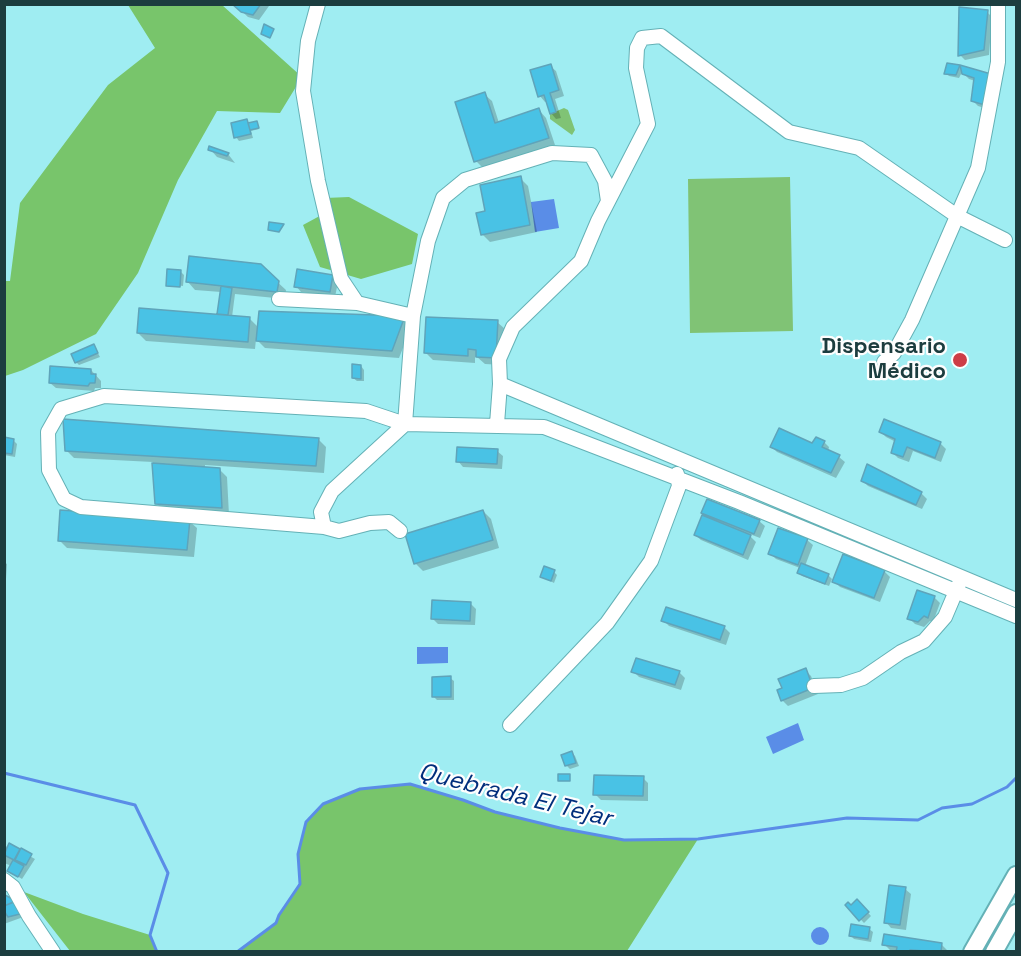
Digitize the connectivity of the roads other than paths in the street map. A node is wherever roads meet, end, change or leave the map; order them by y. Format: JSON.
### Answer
{"nodes":[{"id":1,"x":318,"y":4,"type":"edge"},
{"id":2,"x":998,"y":4,"type":"edge"},
{"id":3,"x":608,"y":201,"type":"junction"},
{"id":4,"x":957,"y":216,"type":"junction"},
{"id":5,"x":1005,"y":240,"type":"dead end"},
{"id":6,"x":279,"y":299,"type":"dead end"},
{"id":7,"x":357,"y":303,"type":"junction"},
{"id":8,"x":413,"y":316,"type":"junction"},
{"id":9,"x":884,"y":362,"type":"dead end"},
{"id":10,"x":500,"y":384,"type":"junction"},
{"id":11,"x":405,"y":424,"type":"junction"},
{"id":12,"x":497,"y":424,"type":"junction"},
{"id":13,"x":670,"y":454,"type":"junction"},
{"id":14,"x":679,"y":480,"type":"junction"},
{"id":15,"x":744,"y":487,"type":"junction"},
{"id":16,"x":739,"y":502,"type":"junction"},
{"id":17,"x":324,"y":527,"type":"junction"},
{"id":18,"x":400,"y":531,"type":"dead end"},
{"id":19,"x":963,"y":577,"type":"junction"},
{"id":20,"x":957,"y":591,"type":"junction"},
{"id":21,"x":1017,"y":600,"type":"edge"},
{"id":22,"x":1017,"y":616,"type":"edge"},
{"id":23,"x":814,"y":686,"type":"dead end"},
{"id":24,"x":510,"y":725,"type":"dead end"},
{"id":25,"x":1017,"y":875,"type":"edge"},
{"id":26,"x":4,"y":880,"type":"edge"},
{"id":27,"x":1017,"y":913,"type":"edge"},
{"id":28,"x":53,"y":951,"type":"edge"},
{"id":29,"x":972,"y":951,"type":"edge"},
{"id":30,"x":994,"y":951,"type":"edge"}],
"edges":[{"from":1,"to":7,"type":"street"},
{"from":2,"to":4,"type":"street"},
{"from":3,"to":4,"type":"street"},
{"from":3,"to":8,"type":"street"},
{"from":3,"to":10,"type":"street"},
{"from":4,"to":5,"type":"street"},
{"from":4,"to":9,"type":"street"},
{"from":6,"to":7,"type":"street"},
{"from":7,"to":8,"type":"street"},
{"from":8,"to":11,"type":"street"},
{"from":10,"to":12,"type":"street"},
{"from":10,"to":13,"type":"street"},
{"from":11,"to":12,"type":"street"},
{"from":11,"to":17,"type":"street"},
{"from":11,"to":17,"type":"street"},
{"from":12,"to":14,"type":"street"},
{"from":13,"to":14,"type":"street"},
{"from":13,"to":15,"type":"street"},
{"from":14,"to":16,"type":"street"},
{"from":14,"to":24,"type":"street"},
{"from":15,"to":16,"type":"street"},
{"from":15,"to":19,"type":"street"},
{"from":16,"to":20,"type":"street"},
{"from":17,"to":18,"type":"street"},
{"from":19,"to":20,"type":"street"},
{"from":19,"to":21,"type":"street"},
{"from":20,"to":22,"type":"street"},
{"from":20,"to":23,"type":"street"},
{"from":25,"to":29,"type":"main road"},
{"from":26,"to":28,"type":"street"},
{"from":27,"to":30,"type":"main road"}]}
